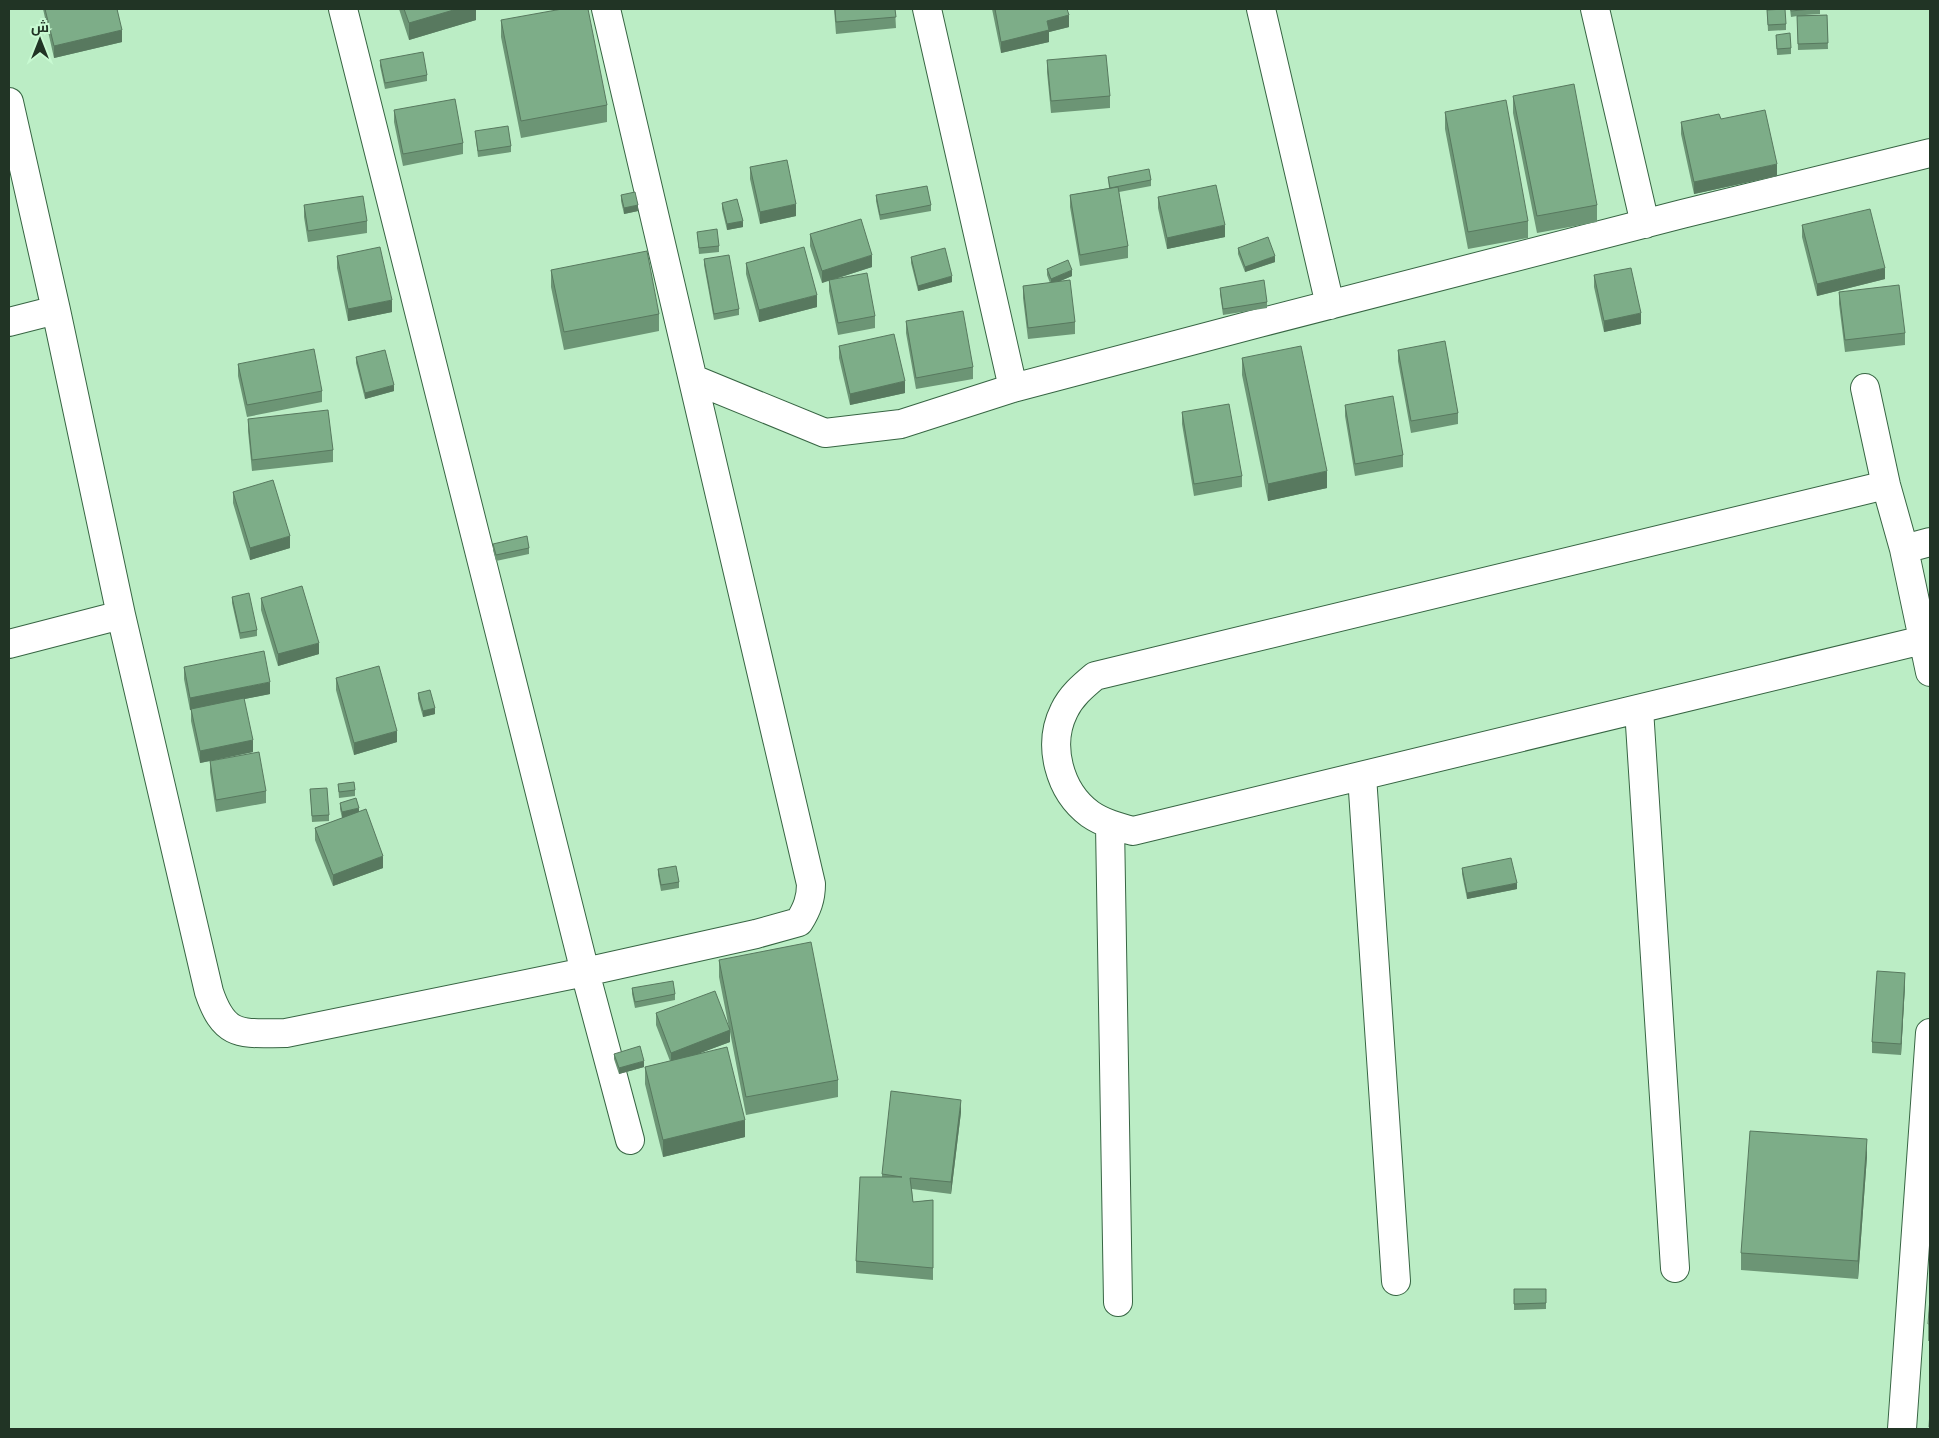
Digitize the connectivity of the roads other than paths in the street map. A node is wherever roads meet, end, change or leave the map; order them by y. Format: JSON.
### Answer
{"nodes":[{"id":1,"x":343,"y":9,"type":"edge"},
{"id":2,"x":606,"y":9,"type":"edge"},
{"id":3,"x":927,"y":9,"type":"edge"},
{"id":4,"x":1261,"y":9,"type":"edge"},
{"id":5,"x":1595,"y":9,"type":"edge"},
{"id":6,"x":9,"y":102,"type":"edge"},
{"id":7,"x":1930,"y":152,"type":"edge"},
{"id":8,"x":1645,"y":224,"type":"junction"},
{"id":9,"x":1330,"y":305,"type":"junction"},
{"id":10,"x":56,"y":310,"type":"junction"},
{"id":11,"x":9,"y":322,"type":"edge"},
{"id":12,"x":693,"y":379,"type":"junction"},
{"id":13,"x":1013,"y":388,"type":"junction"},
{"id":14,"x":1864,"y":388,"type":"dead end"},
{"id":15,"x":1886,"y":486,"type":"junction"},
{"id":16,"x":1930,"y":542,"type":"edge"},
{"id":17,"x":1904,"y":549,"type":"junction"},
{"id":18,"x":121,"y":615,"type":"junction"},
{"id":19,"x":1923,"y":640,"type":"junction"},
{"id":20,"x":9,"y":644,"type":"edge"},
{"id":21,"x":1930,"y":672,"type":"edge"},
{"id":22,"x":1639,"y":709,"type":"junction"},
{"id":23,"x":1362,"y":776,"type":"junction"},
{"id":24,"x":1110,"y":825,"type":"junction"},
{"id":25,"x":585,"y":972,"type":"junction"},
{"id":26,"x":1930,"y":1033,"type":"edge"},
{"id":27,"x":630,"y":1140,"type":"dead end"},
{"id":28,"x":1924,"y":1215,"type":"edge"},
{"id":29,"x":1675,"y":1268,"type":"dead end"},
{"id":30,"x":1396,"y":1281,"type":"dead end"},
{"id":31,"x":1118,"y":1302,"type":"dead end"},
{"id":32,"x":1902,"y":1429,"type":"edge"}],
"edges":[{"from":1,"to":25,"type":"street"},
{"from":2,"to":12,"type":"street"},
{"from":3,"to":13,"type":"street"},
{"from":4,"to":9,"type":"street"},
{"from":5,"to":8,"type":"street"},
{"from":6,"to":10,"type":"street"},
{"from":7,"to":8,"type":"street"},
{"from":8,"to":9,"type":"street"},
{"from":9,"to":13,"type":"street"},
{"from":10,"to":11,"type":"street"},
{"from":10,"to":18,"type":"street"},
{"from":12,"to":13,"type":"street"},
{"from":12,"to":25,"type":"street"},
{"from":14,"to":15,"type":"street"},
{"from":15,"to":17,"type":"street"},
{"from":15,"to":24,"type":"street"},
{"from":16,"to":17,"type":"street"},
{"from":17,"to":19,"type":"street"},
{"from":18,"to":20,"type":"street"},
{"from":18,"to":25,"type":"street"},
{"from":19,"to":21,"type":"street"},
{"from":19,"to":22,"type":"street"},
{"from":22,"to":23,"type":"street"},
{"from":22,"to":29,"type":"street"},
{"from":23,"to":24,"type":"street"},
{"from":23,"to":30,"type":"street"},
{"from":24,"to":31,"type":"street"},
{"from":25,"to":27,"type":"street"},
{"from":26,"to":28,"type":"street"},
{"from":28,"to":32,"type":"street"}]}
